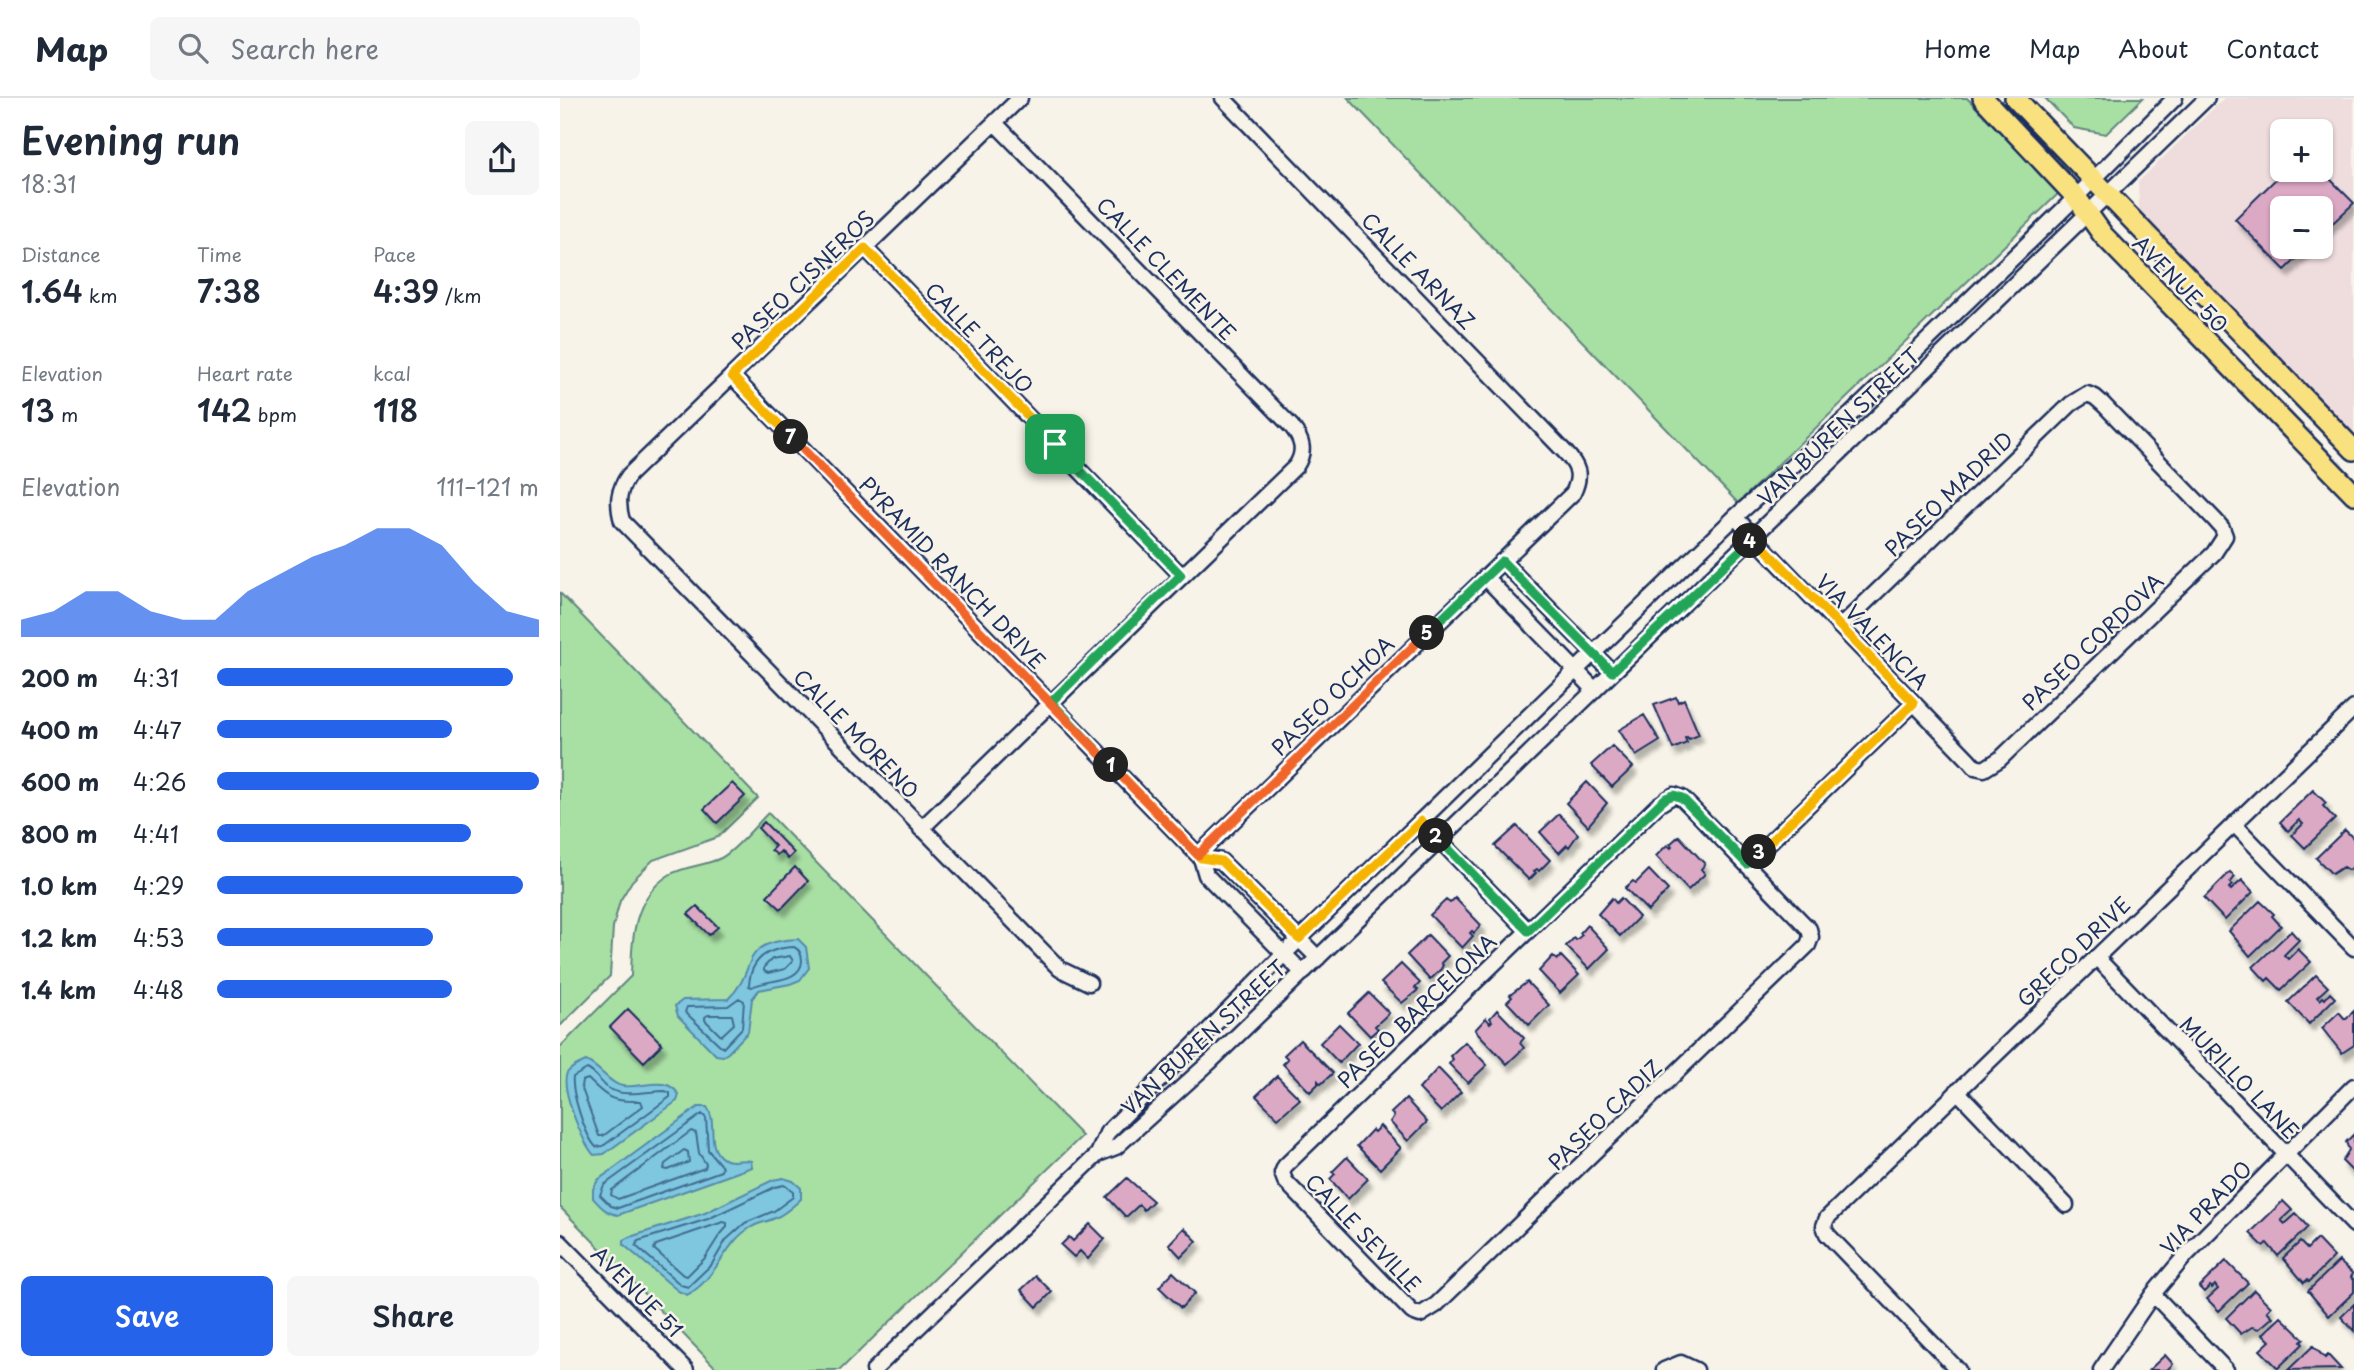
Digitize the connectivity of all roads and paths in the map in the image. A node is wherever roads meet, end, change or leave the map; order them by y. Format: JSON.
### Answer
{"nodes":[{"id":1,"x":1020,"y":98,"type":"edge"},
{"id":2,"x":1223,"y":98,"type":"edge"},
{"id":3,"x":1983,"y":98,"type":"edge"},
{"id":4,"x":2015,"y":98,"type":"edge"},
{"id":5,"x":2175,"y":98,"type":"edge"},
{"id":6,"x":2207,"y":98,"type":"edge"},
{"id":7,"x":995,"y":122,"type":"junction"},
{"id":8,"x":2094,"y":179,"type":"junction"},
{"id":9,"x":2108,"y":194,"type":"junction"},
{"id":10,"x":2082,"y":205,"type":"junction"},
{"id":11,"x":865,"y":248,"type":"junction"},
{"id":12,"x":2173,"y":307,"type":"junction"},
{"id":13,"x":732,"y":376,"type":"junction"},
{"id":14,"x":2317,"y":411,"type":"junction"},
{"id":15,"x":2354,"y":450,"type":"edge"},
{"id":16,"x":1579,"y":475,"type":"joint"},
{"id":17,"x":2354,"y":479,"type":"edge"},
{"id":18,"x":2354,"y":494,"type":"edge"},
{"id":19,"x":619,"y":495,"type":"joint"},
{"id":20,"x":1735,"y":517,"type":"junction"},
{"id":21,"x":1754,"y":537,"type":"junction"},
{"id":22,"x":2225,"y":537,"type":"joint"},
{"id":23,"x":1502,"y":561,"type":"junction"},
{"id":24,"x":1181,"y":575,"type":"junction"},
{"id":25,"x":1485,"y":577,"type":"junction"},
{"id":26,"x":1840,"y":627,"type":"junction"},
{"id":27,"x":1594,"y":654,"type":"junction"},
{"id":28,"x":1575,"y":671,"type":"junction"},
{"id":29,"x":1612,"y":672,"type":"junction"},
{"id":30,"x":1595,"y":690,"type":"junction"},
{"id":31,"x":1051,"y":702,"type":"junction"},
{"id":32,"x":1914,"y":703,"type":"junction"},
{"id":33,"x":2354,"y":708,"type":"edge"},
{"id":34,"x":1983,"y":769,"type":"joint"},
{"id":35,"x":1421,"y":821,"type":"junction"},
{"id":36,"x":2234,"y":824,"type":"junction"},
{"id":37,"x":921,"y":830,"type":"junction"},
{"id":38,"x":1440,"y":840,"type":"junction"},
{"id":39,"x":1199,"y":856,"type":"junction"},
{"id":40,"x":1747,"y":864,"type":"junction"},
{"id":41,"x":1528,"y":931,"type":"junction"},
{"id":42,"x":1299,"y":939,"type":"junction"},
{"id":43,"x":2354,"y":948,"type":"edge"},
{"id":44,"x":1284,"y":954,"type":"junction"},
{"id":45,"x":2096,"y":957,"type":"junction"},
{"id":46,"x":1318,"y":958,"type":"junction"},
{"id":47,"x":1303,"y":973,"type":"junction"},
{"id":48,"x":1089,"y":983,"type":"dead end"},
{"id":49,"x":2354,"y":1086,"type":"edge"},
{"id":50,"x":1957,"y":1091,"type":"junction"},
{"id":51,"x":1098,"y":1154,"type":"junction"},
{"id":52,"x":2287,"y":1155,"type":"junction"},
{"id":53,"x":1282,"y":1173,"type":"joint"},
{"id":54,"x":2066,"y":1205,"type":"dead end"},
{"id":55,"x":2354,"y":1225,"type":"edge"},
{"id":56,"x":560,"y":1242,"type":"edge"},
{"id":57,"x":2153,"y":1294,"type":"junction"},
{"id":58,"x":1420,"y":1315,"type":"joint"},
{"id":59,"x":686,"y":1370,"type":"edge"},
{"id":60,"x":874,"y":1370,"type":"edge"},
{"id":61,"x":1664,"y":1370,"type":"edge"},
{"id":62,"x":1696,"y":1370,"type":"edge"},
{"id":63,"x":1958,"y":1370,"type":"edge"},
{"id":64,"x":2101,"y":1370,"type":"edge"},
{"id":65,"x":2226,"y":1370,"type":"edge"}],
"edges":[{"from":1,"to":7,"type":"street","name":"PASEO CISNEROS"},
{"from":2,"to":16,"type":"street","name":"CALLE ARNAZ"},
{"from":3,"to":10,"type":"main road","name":"AVENUE 50"},
{"from":4,"to":8,"type":"main road","name":"AVENUE 50"},
{"from":5,"to":8,"type":"street","name":"VAN BUREN STREET"},
{"from":6,"to":9,"type":"street","name":"VAN BUREN STREET"},
{"from":7,"to":11,"type":"street","name":"PASEO CISNEROS"},
{"from":7,"to":24,"type":"street","name":"CALLE CLEMENTE"},
{"from":8,"to":9,"type":"main road","name":"AVENUE 50"},
{"from":8,"to":10,"type":"street","name":"VAN BUREN STREET"},
{"from":9,"to":10,"type":"street","name":"VAN BUREN STREET"},
{"from":9,"to":14,"type":"main road","name":"AVENUE 50"},
{"from":10,"to":12,"type":"main road","name":"AVENUE 50"},
{"from":10,"to":20,"type":"street","name":"VAN BUREN STREET"},
{"from":10,"to":21,"type":"street","name":"VAN BUREN STREET"},
{"from":11,"to":13,"type":"street","name":"PASEO CISNEROS"},
{"from":11,"to":24,"type":"street","name":"CALLE TREJO"},
{"from":12,"to":14,"type":"main road"},
{"from":12,"to":18,"type":"main road","name":"AVENUE 50"},
{"from":13,"to":19,"type":"street","name":"PASEO CISNEROS"},
{"from":13,"to":31,"type":"street","name":"PYRAMID RANCH DRIVE"},
{"from":14,"to":15,"type":"main road","name":"AVENUE 50"},
{"from":14,"to":17,"type":"main road"},
{"from":16,"to":23,"type":"street","name":"PASEO OCHOA"},
{"from":19,"to":37,"type":"street","name":"CALLE MORENO"},
{"from":20,"to":21,"type":"street","name":"VIA VALENCIA"},
{"from":20,"to":27,"type":"street","name":"VAN BUREN STREET"},
{"from":21,"to":26,"type":"street","name":"VIA VALENCIA"},
{"from":21,"to":29,"type":"street","name":"VAN BUREN STREET"},
{"from":22,"to":26,"type":"street","name":"PASEO MADRID"},
{"from":22,"to":34,"type":"street","name":"PASEO CORDOVA"},
{"from":23,"to":25,"type":"street","name":"PASEO OCHOA"},
{"from":23,"to":27,"type":"street"},
{"from":24,"to":31,"type":"street"},
{"from":25,"to":28,"type":"street"},
{"from":25,"to":39,"type":"street","name":"PASEO OCHOA"},
{"from":26,"to":32,"type":"street","name":"VIA VALENCIA"},
{"from":27,"to":28,"type":"street","name":"VAN BUREN STREET"},
{"from":27,"to":29,"type":"street"},
{"from":28,"to":30,"type":"street"},
{"from":28,"to":35,"type":"street","name":"VAN BUREN STREET"},
{"from":29,"to":30,"type":"street","name":"VAN BUREN STREET"},
{"from":30,"to":38,"type":"street","name":"VAN BUREN STREET"},
{"from":31,"to":37,"type":"street"},
{"from":31,"to":39,"type":"street","name":"PYRAMID RANCH DRIVE"},
{"from":32,"to":34,"type":"street","name":"VIA VALENCIA"},
{"from":32,"to":40,"type":"street"},
{"from":33,"to":36,"type":"street","name":"GRECO DRIVE"},
{"from":35,"to":38,"type":"street"},
{"from":35,"to":42,"type":"street","name":"VAN BUREN STREET"},
{"from":36,"to":43,"type":"street"},
{"from":36,"to":45,"type":"street","name":"GRECO DRIVE"},
{"from":37,"to":48,"type":"street","name":"CALLE MORENO"},
{"from":38,"to":41,"type":"street"},
{"from":38,"to":46,"type":"street","name":"VAN BUREN STREET"},
{"from":39,"to":42,"type":"street","name":"PYRAMID RANCH DRIVE"},
{"from":39,"to":44,"type":"street","name":"PYRAMID RANCH DRIVE"},
{"from":40,"to":41,"type":"street","name":"PASEO BARCELONA"},
{"from":40,"to":58,"type":"street","name":"PASEO CADIZ"},
{"from":41,"to":53,"type":"street","name":"PASEO BARCELONA"},
{"from":42,"to":44,"type":"street","name":"VAN BUREN STREET"},
{"from":42,"to":46,"type":"street","name":"PYRAMID RANCH DRIVE"},
{"from":44,"to":47,"type":"street","name":"PYRAMID RANCH DRIVE"},
{"from":44,"to":51,"type":"street","name":"VAN BUREN STREET"},
{"from":45,"to":50,"type":"street","name":"GRECO DRIVE"},
{"from":45,"to":52,"type":"street","name":"MURILLO LANE"},
{"from":46,"to":47,"type":"street","name":"VAN BUREN STREET"},
{"from":47,"to":51,"type":"street","name":"VAN BUREN STREET"},
{"from":49,"to":52,"type":"street","name":"VIA PRADO"},
{"from":50,"to":54,"type":"street"},
{"from":50,"to":63,"type":"street","name":"GRECO DRIVE"},
{"from":51,"to":60,"type":"street","name":"VAN BUREN STREET"},
{"from":52,"to":55,"type":"street","name":"MURILLO LANE"},
{"from":52,"to":57,"type":"street","name":"VIA PRADO"},
{"from":53,"to":58,"type":"street","name":"CALLE SEVILLE"},
{"from":56,"to":59,"type":"street","name":"AVENUE 51"},
{"from":57,"to":64,"type":"street","name":"VIA PRADO"},
{"from":57,"to":65,"type":"street"},
{"from":61,"to":62,"type":"street"}]}
